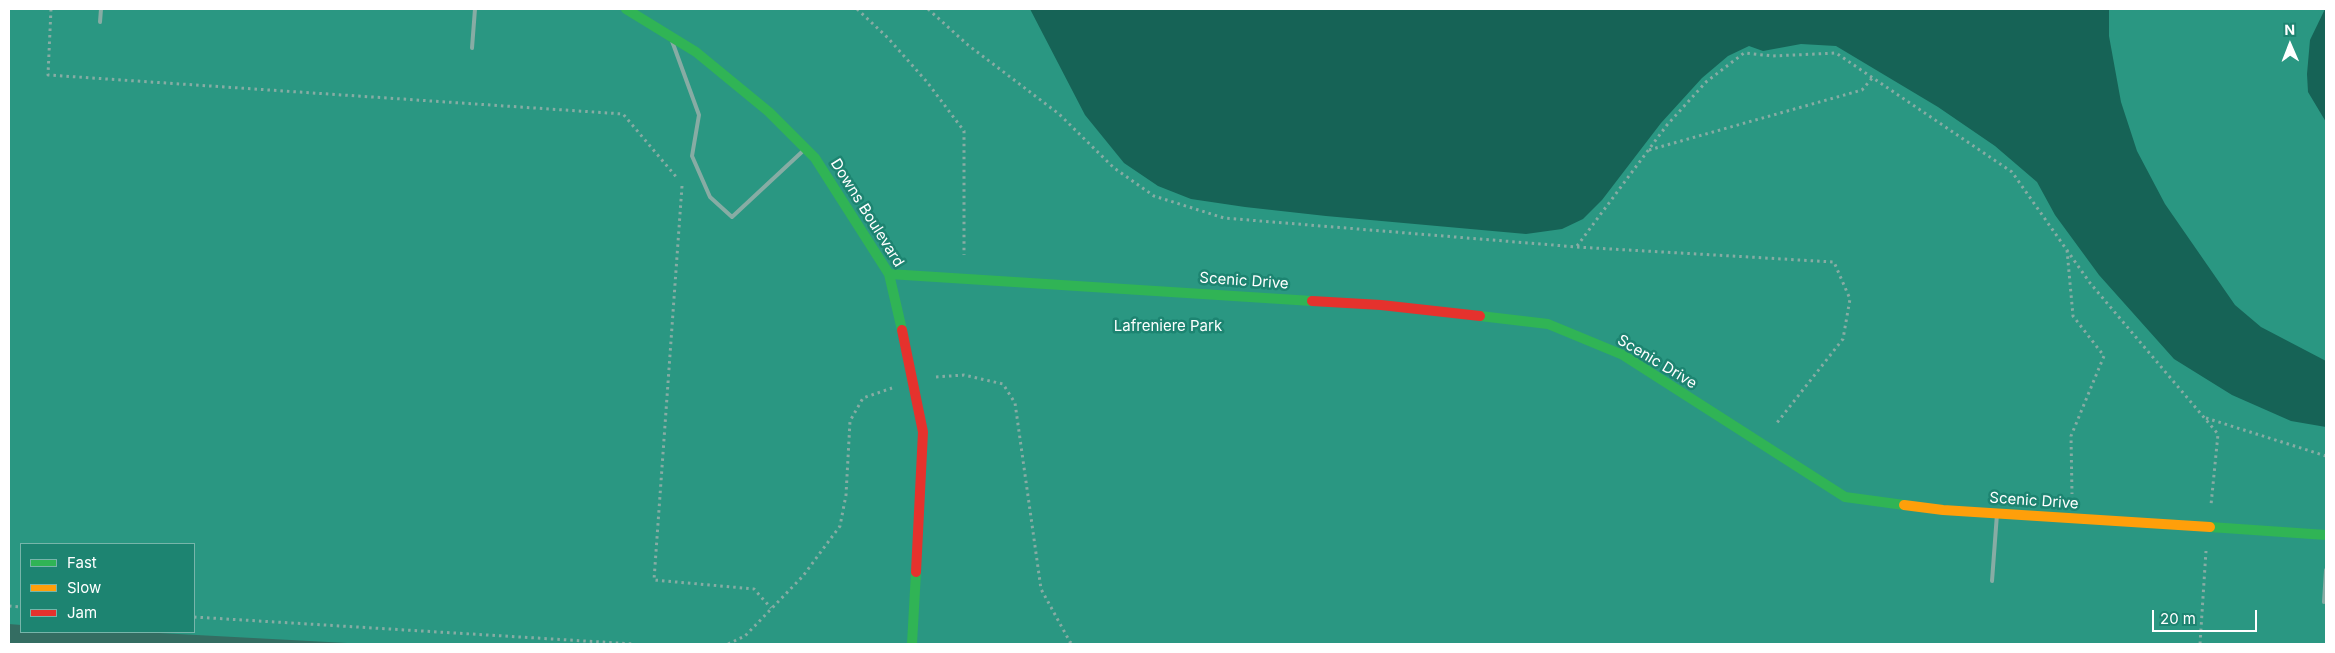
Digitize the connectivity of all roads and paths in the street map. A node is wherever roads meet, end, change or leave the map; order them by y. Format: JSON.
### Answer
{"nodes":[{"id":1,"x":51,"y":9,"type":"edge"},
{"id":2,"x":101,"y":9,"type":"edge"},
{"id":3,"x":475,"y":9,"type":"edge"},
{"id":4,"x":626,"y":9,"type":"edge"},
{"id":5,"x":857,"y":9,"type":"edge"},
{"id":6,"x":928,"y":9,"type":"edge"},
{"id":7,"x":100,"y":22,"type":"dead end"},
{"id":8,"x":670,"y":36,"type":"junction"},
{"id":9,"x":472,"y":48,"type":"dead end"},
{"id":10,"x":1873,"y":77,"type":"junction"},
{"id":11,"x":806,"y":148,"type":"junction"},
{"id":12,"x":1648,"y":150,"type":"junction"},
{"id":13,"x":1576,"y":247,"type":"junction"},
{"id":14,"x":2067,"y":250,"type":"junction"},
{"id":15,"x":889,"y":274,"type":"junction"},
{"id":16,"x":964,"y":278,"type":"junction"},
{"id":17,"x":2205,"y":418,"type":"junction"},
{"id":18,"x":1760,"y":444,"type":"junction"},
{"id":19,"x":2326,"y":456,"type":"edge"},
{"id":20,"x":1997,"y":514,"type":"junction"},
{"id":21,"x":2072,"y":518,"type":"junction"},
{"id":22,"x":2208,"y":527,"type":"junction"},
{"id":23,"x":2326,"y":535,"type":"edge"},
{"id":24,"x":2326,"y":570,"type":"edge"},
{"id":25,"x":1992,"y":581,"type":"dead end"},
{"id":26,"x":2324,"y":602,"type":"dead end"},
{"id":27,"x":771,"y":608,"type":"dead end"},
{"id":28,"x":195,"y":617,"type":"edge"},
{"id":29,"x":634,"y":644,"type":"edge"},
{"id":30,"x":912,"y":644,"type":"edge"},
{"id":31,"x":2200,"y":644,"type":"edge"}],
"edges":[{"from":1,"to":27,"type":"path"},
{"from":2,"to":7,"type":"lane"},
{"from":3,"to":9,"type":"lane"},
{"from":4,"to":8,"type":"street","name":"Downs Boulevard"},
{"from":5,"to":16,"type":"path"},
{"from":6,"to":13,"type":"path"},
{"from":8,"to":11,"type":"street","name":"Downs Boulevard"},
{"from":8,"to":11,"type":"lane"},
{"from":10,"to":12,"type":"path"},
{"from":10,"to":12,"type":"path"},
{"from":10,"to":14,"type":"path"},
{"from":11,"to":15,"type":"street","name":"Downs Boulevard"},
{"from":12,"to":13,"type":"path"},
{"from":13,"to":18,"type":"path"},
{"from":14,"to":17,"type":"path"},
{"from":14,"to":21,"type":"path"},
{"from":15,"to":16,"type":"street","name":"Scenic Drive"},
{"from":15,"to":30,"type":"street","name":"Downs Boulevard"},
{"from":16,"to":18,"type":"street","name":"Scenic Drive"},
{"from":17,"to":19,"type":"path"},
{"from":17,"to":22,"type":"path"},
{"from":18,"to":20,"type":"street","name":"Scenic Drive"},
{"from":20,"to":21,"type":"street","name":"Scenic Drive"},
{"from":20,"to":25,"type":"lane"},
{"from":21,"to":22,"type":"street","name":"Scenic Drive"},
{"from":22,"to":23,"type":"street","name":"Scenic Drive"},
{"from":22,"to":31,"type":"path"},
{"from":24,"to":26,"type":"lane"},
{"from":28,"to":29,"type":"path"}]}
